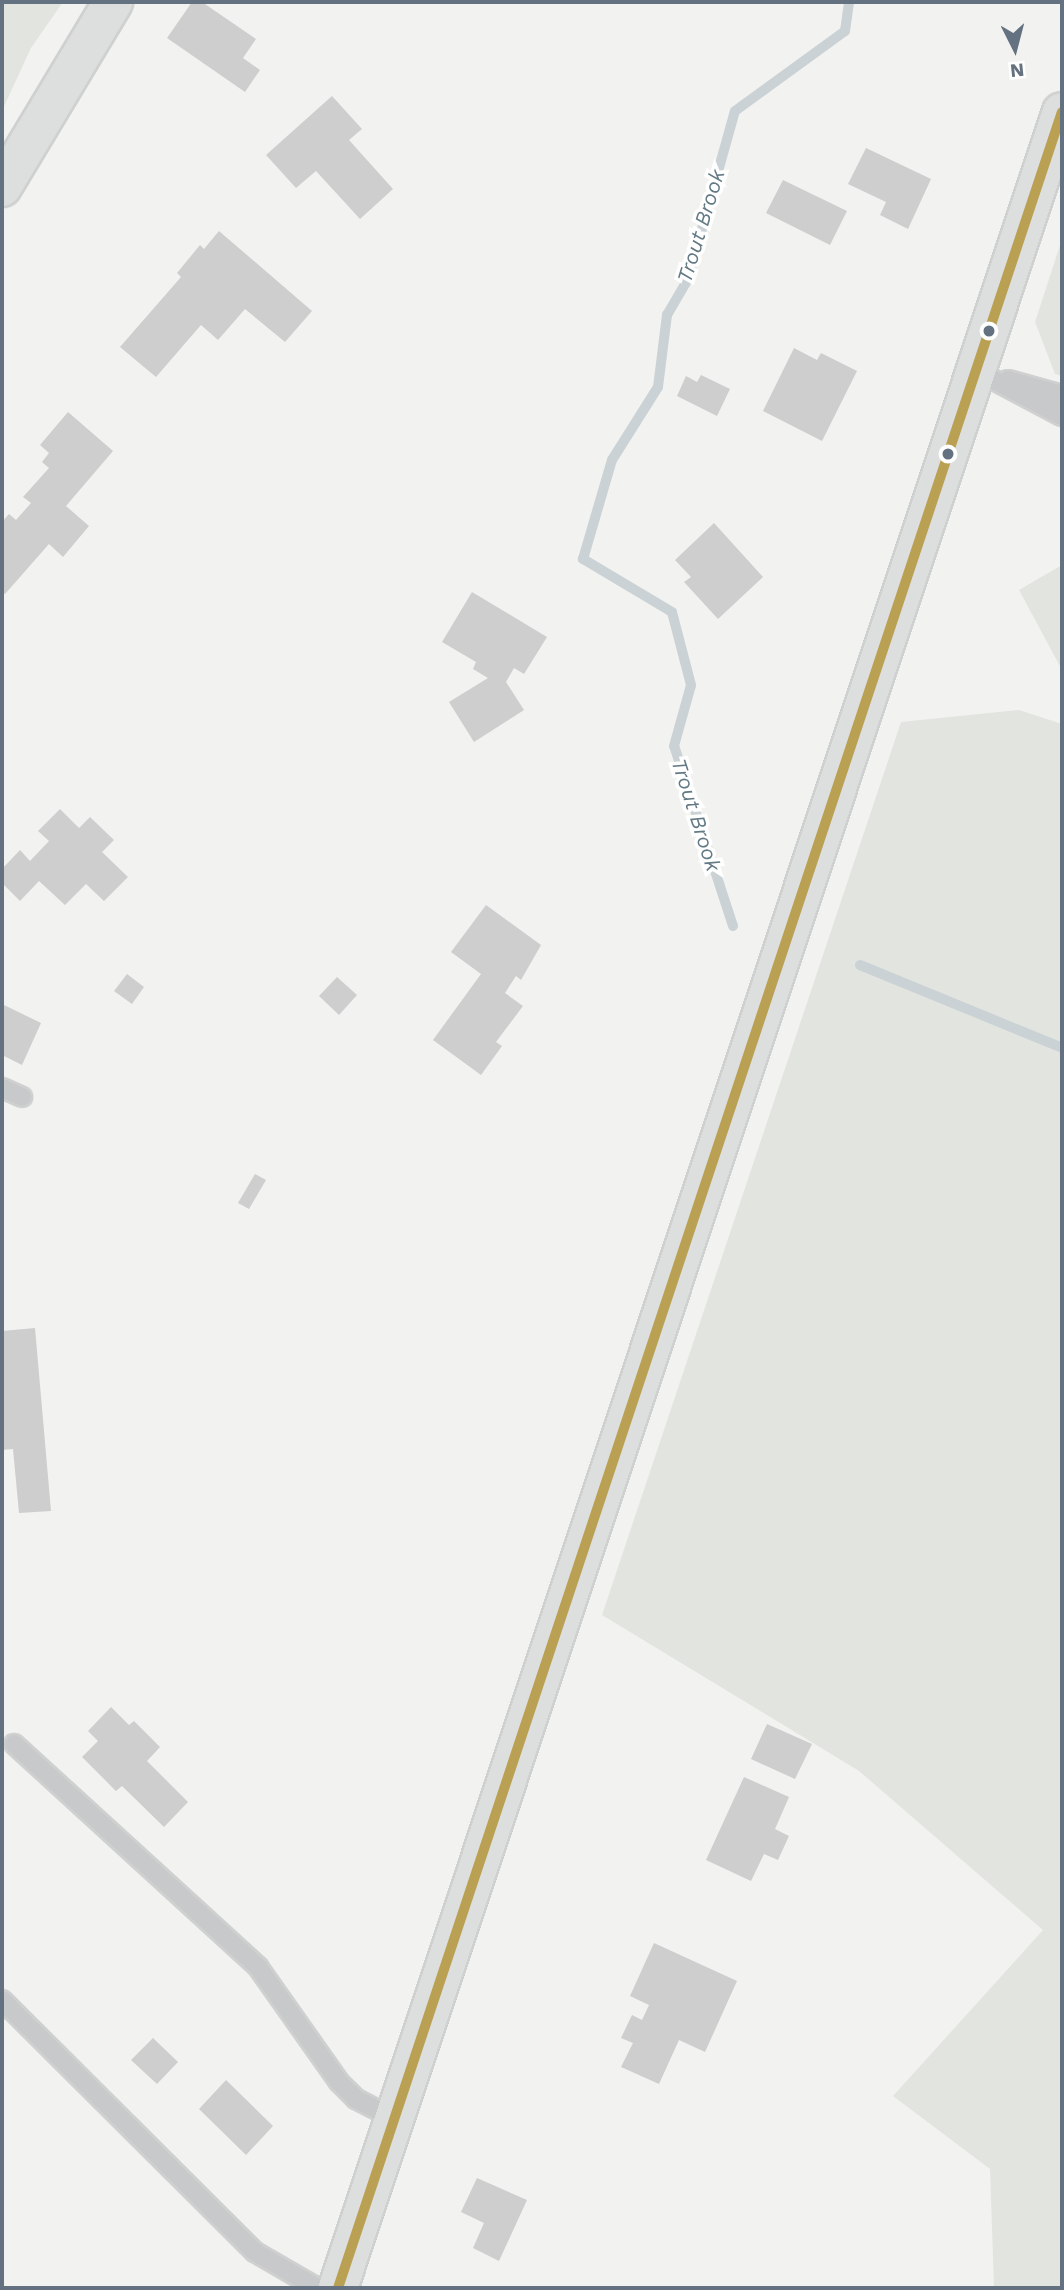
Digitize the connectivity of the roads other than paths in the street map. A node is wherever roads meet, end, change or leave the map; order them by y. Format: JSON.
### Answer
{"nodes":[{"id":1,"x":113,"y":2,"type":"edge"},
{"id":2,"x":1062,"y":113,"type":"edge"},
{"id":3,"x":2,"y":187,"type":"edge"},
{"id":4,"x":977,"y":372,"type":"junction"},
{"id":5,"x":1062,"y":395,"type":"edge"},
{"id":6,"x":1062,"y":416,"type":"edge"},
{"id":7,"x":2,"y":1088,"type":"edge"},
{"id":8,"x":22,"y":1097,"type":"dead end"},
{"id":9,"x":14,"y":1744,"type":"dead end"},
{"id":10,"x":2,"y":2000,"type":"edge"},
{"id":11,"x":396,"y":2119,"type":"junction"},
{"id":12,"x":317,"y":2288,"type":"edge"},
{"id":13,"x":338,"y":2288,"type":"edge"}],
"edges":[{"from":1,"to":3,"type":"main road"},
{"from":2,"to":4,"type":"main road"},
{"from":4,"to":5,"type":"lane"},
{"from":4,"to":6,"type":"lane"},
{"from":4,"to":11,"type":"main road"},
{"from":7,"to":8,"type":"lane"},
{"from":9,"to":11,"type":"lane"},
{"from":10,"to":12,"type":"lane"},
{"from":11,"to":13,"type":"main road"}]}
